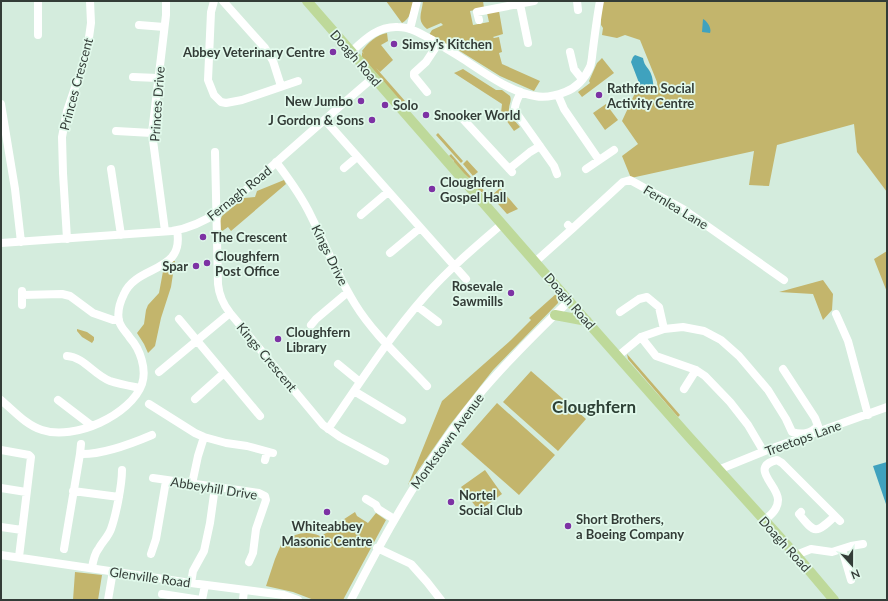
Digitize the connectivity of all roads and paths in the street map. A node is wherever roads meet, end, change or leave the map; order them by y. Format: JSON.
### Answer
{"nodes":[{"id":1,"x":38,"y":1,"type":"edge"},
{"id":2,"x":90,"y":1,"type":"edge"},
{"id":3,"x":166,"y":1,"type":"edge"},
{"id":4,"x":214,"y":1,"type":"edge"},
{"id":5,"x":223,"y":1,"type":"edge"},
{"id":6,"x":307,"y":1,"type":"edge"},
{"id":7,"x":418,"y":1,"type":"edge"},
{"id":8,"x":534,"y":1,"type":"edge"},
{"id":9,"x":577,"y":1,"type":"edge"},
{"id":10,"x":600,"y":1,"type":"edge"},
{"id":11,"x":505,"y":4,"type":"edge"},
{"id":12,"x":520,"y":4,"type":"junction"},
{"id":13,"x":578,"y":10,"type":"dead end"},
{"id":14,"x":479,"y":20,"type":"dead end"},
{"id":15,"x":139,"y":25,"type":"dead end"},
{"id":16,"x":164,"y":27,"type":"junction"},
{"id":17,"x":410,"y":29,"type":"junction"},
{"id":18,"x":38,"y":35,"type":"dead end"},
{"id":19,"x":528,"y":43,"type":"dead end"},
{"id":20,"x":438,"y":44,"type":"junction"},
{"id":21,"x":351,"y":52,"type":"junction"},
{"id":22,"x":570,"y":52,"type":"dead end"},
{"id":23,"x":133,"y":77,"type":"dead end"},
{"id":24,"x":374,"y":77,"type":"junction"},
{"id":25,"x":158,"y":78,"type":"junction"},
{"id":26,"x":582,"y":79,"type":"junction"},
{"id":27,"x":298,"y":81,"type":"dead end"},
{"id":28,"x":281,"y":86,"type":"junction"},
{"id":29,"x":427,"y":92,"type":"dead end"},
{"id":30,"x":522,"y":92,"type":"junction"},
{"id":31,"x":558,"y":95,"type":"junction"},
{"id":32,"x":1,"y":104,"type":"edge"},
{"id":33,"x":462,"y":118,"type":"dead end"},
{"id":34,"x":325,"y":120,"type":"junction"},
{"id":35,"x":116,"y":131,"type":"dead end"},
{"id":36,"x":152,"y":133,"type":"junction"},
{"id":37,"x":540,"y":146,"type":"junction"},
{"id":38,"x":614,"y":150,"type":"dead end"},
{"id":39,"x":215,"y":152,"type":"dead end"},
{"id":40,"x":357,"y":157,"type":"junction"},
{"id":41,"x":598,"y":160,"type":"junction"},
{"id":42,"x":276,"y":162,"type":"junction"},
{"id":43,"x":344,"y":168,"type":"dead end"},
{"id":44,"x":111,"y":169,"type":"dead end"},
{"id":45,"x":586,"y":169,"type":"dead end"},
{"id":46,"x":557,"y":174,"type":"dead end"},
{"id":47,"x":388,"y":192,"type":"junction"},
{"id":48,"x":216,"y":214,"type":"junction"},
{"id":49,"x":362,"y":214,"type":"dead end"},
{"id":50,"x":502,"y":224,"type":"junction"},
{"id":51,"x":420,"y":228,"type":"junction"},
{"id":52,"x":177,"y":230,"type":"junction"},
{"id":53,"x":165,"y":231,"type":"junction"},
{"id":54,"x":120,"y":235,"type":"junction"},
{"id":55,"x":67,"y":239,"type":"junction"},
{"id":56,"x":21,"y":242,"type":"junction"},
{"id":57,"x":1,"y":243,"type":"edge"},
{"id":58,"x":390,"y":253,"type":"dead end"},
{"id":59,"x":535,"y":262,"type":"junction"},
{"id":60,"x":454,"y":267,"type":"junction"},
{"id":61,"x":466,"y":279,"type":"dead end"},
{"id":62,"x":784,"y":280,"type":"dead end"},
{"id":63,"x":348,"y":292,"type":"junction"},
{"id":64,"x":569,"y":301,"type":"junction"},
{"id":65,"x":22,"y":305,"type":"dead end"},
{"id":66,"x":417,"y":306,"type":"junction"},
{"id":67,"x":620,"y":312,"type":"dead end"},
{"id":68,"x":230,"y":313,"type":"junction"},
{"id":69,"x":836,"y":314,"type":"dead end"},
{"id":70,"x":555,"y":315,"type":"junction"},
{"id":71,"x":180,"y":319,"type":"dead end"},
{"id":72,"x":119,"y":320,"type":"junction"},
{"id":73,"x":587,"y":321,"type":"junction"},
{"id":74,"x":438,"y":322,"type":"dead end"},
{"id":75,"x":311,"y":325,"type":"dead end"},
{"id":76,"x":664,"y":328,"type":"junction"},
{"id":77,"x":641,"y":337,"type":"junction"},
{"id":78,"x":197,"y":340,"type":"junction"},
{"id":79,"x":388,"y":344,"type":"junction"},
{"id":80,"x":67,"y":356,"type":"dead end"},
{"id":81,"x":618,"y":356,"type":"junction"},
{"id":82,"x":338,"y":364,"type":"dead end"},
{"id":83,"x":783,"y":369,"type":"dead end"},
{"id":84,"x":696,"y":370,"type":"junction"},
{"id":85,"x":159,"y":372,"type":"dead end"},
{"id":86,"x":224,"y":373,"type":"junction"},
{"id":87,"x":360,"y":382,"type":"junction"},
{"id":88,"x":427,"y":386,"type":"dead end"},
{"id":89,"x":140,"y":388,"type":"junction"},
{"id":90,"x":684,"y":389,"type":"dead end"},
{"id":91,"x":354,"y":391,"type":"junction"},
{"id":92,"x":195,"y":399,"type":"dead end"},
{"id":93,"x":1,"y":400,"type":"edge"},
{"id":94,"x":58,"y":400,"type":"dead end"},
{"id":95,"x":149,"y":404,"type":"dead end"},
{"id":96,"x":887,"y":407,"type":"edge"},
{"id":97,"x":868,"y":415,"type":"junction"},
{"id":98,"x":260,"y":416,"type":"dead end"},
{"id":99,"x":402,"y":420,"type":"dead end"},
{"id":100,"x":92,"y":426,"type":"junction"},
{"id":101,"x":328,"y":429,"type":"junction"},
{"id":102,"x":152,"y":435,"type":"dead end"},
{"id":103,"x":204,"y":437,"type":"junction"},
{"id":104,"x":136,"y":441,"type":"junction"},
{"id":105,"x":81,"y":444,"type":"dead end"},
{"id":106,"x":761,"y":447,"type":"dead end"},
{"id":107,"x":1,"y":450,"type":"edge"},
{"id":108,"x":139,"y":450,"type":"dead end"},
{"id":109,"x":80,"y":454,"type":"junction"},
{"id":110,"x":268,"y":455,"type":"dead end"},
{"id":111,"x":385,"y":460,"type":"dead end"},
{"id":112,"x":718,"y":470,"type":"junction"},
{"id":113,"x":114,"y":475,"type":"dead end"},
{"id":114,"x":152,"y":478,"type":"dead end"},
{"id":115,"x":166,"y":481,"type":"junction"},
{"id":116,"x":192,"y":484,"type":"junction"},
{"id":117,"x":215,"y":487,"type":"junction"},
{"id":118,"x":1,"y":488,"type":"edge"},
{"id":119,"x":73,"y":491,"type":"junction"},
{"id":120,"x":26,"y":492,"type":"junction"},
{"id":121,"x":119,"y":497,"type":"junction"},
{"id":122,"x":366,"y":499,"type":"dead end"},
{"id":123,"x":801,"y":512,"type":"dead end"},
{"id":124,"x":394,"y":519,"type":"junction"},
{"id":125,"x":764,"y":521,"type":"junction"},
{"id":126,"x":1,"y":527,"type":"edge"},
{"id":127,"x":22,"y":530,"type":"junction"},
{"id":128,"x":863,"y":544,"type":"dead end"},
{"id":129,"x":377,"y":548,"type":"junction"},
{"id":130,"x":64,"y":549,"type":"dead end"},
{"id":131,"x":842,"y":549,"type":"junction"},
{"id":132,"x":151,"y":554,"type":"dead end"},
{"id":133,"x":1,"y":555,"type":"edge"},
{"id":134,"x":796,"y":555,"type":"junction"},
{"id":135,"x":18,"y":557,"type":"junction"},
{"id":136,"x":248,"y":562,"type":"dead end"},
{"id":137,"x":92,"y":568,"type":"junction"},
{"id":138,"x":113,"y":571,"type":"junction"},
{"id":139,"x":851,"y":580,"type":"dead end"},
{"id":140,"x":191,"y":583,"type":"junction"},
{"id":141,"x":205,"y":585,"type":"junction"},
{"id":142,"x":244,"y":590,"type":"junction"},
{"id":143,"x":162,"y":594,"type":"dead end"},
{"id":144,"x":284,"y":598,"type":"edge"},
{"id":145,"x":832,"y":599,"type":"edge"},
{"id":146,"x":108,"y":600,"type":"edge"},
{"id":147,"x":202,"y":600,"type":"edge"},
{"id":148,"x":243,"y":600,"type":"edge"},
{"id":149,"x":298,"y":600,"type":"edge"},
{"id":150,"x":351,"y":600,"type":"edge"},
{"id":151,"x":441,"y":600,"type":"edge"}],
"edges":[{"from":1,"to":18,"type":"street"},
{"from":2,"to":55,"type":"street","name":"Princes Crescent"},
{"from":3,"to":16,"type":"street","name":"Princes Drive"},
{"from":4,"to":28,"type":"street"},
{"from":5,"to":28,"type":"street"},
{"from":6,"to":21,"type":"main road","name":"Doagh Road"},
{"from":7,"to":17,"type":"street"},
{"from":8,"to":12,"type":"street"},
{"from":9,"to":13,"type":"street"},
{"from":10,"to":26,"type":"street"},
{"from":11,"to":12,"type":"street"},
{"from":11,"to":14,"type":"street"},
{"from":12,"to":19,"type":"street"},
{"from":15,"to":16,"type":"street"},
{"from":16,"to":25,"type":"street","name":"Princes Drive"},
{"from":17,"to":20,"type":"street"},
{"from":17,"to":21,"type":"street"},
{"from":20,"to":29,"type":"street"},
{"from":20,"to":30,"type":"street"},
{"from":21,"to":24,"type":"main road","name":"Doagh Road"},
{"from":22,"to":26,"type":"street"},
{"from":23,"to":25,"type":"street"},
{"from":24,"to":34,"type":"street","name":"Fernagh Road"},
{"from":24,"to":50,"type":"main road","name":"Doagh Road"},
{"from":25,"to":36,"type":"street","name":"Princes Drive"},
{"from":26,"to":31,"type":"street"},
{"from":27,"to":28,"type":"street"},
{"from":30,"to":31,"type":"street"},
{"from":30,"to":37,"type":"street"},
{"from":31,"to":41,"type":"street"},
{"from":32,"to":56,"type":"street"},
{"from":33,"to":37,"type":"street"},
{"from":34,"to":40,"type":"street"},
{"from":34,"to":42,"type":"street","name":"Fernagh Road"},
{"from":35,"to":36,"type":"street"},
{"from":36,"to":53,"type":"street","name":"Princes Drive"},
{"from":37,"to":46,"type":"street"},
{"from":38,"to":41,"type":"street"},
{"from":39,"to":48,"type":"street","name":"Kings Crescent"},
{"from":40,"to":43,"type":"street"},
{"from":40,"to":47,"type":"street"},
{"from":41,"to":45,"type":"street"},
{"from":42,"to":48,"type":"street","name":"Fernagh Road"},
{"from":42,"to":63,"type":"street","name":"Kings Drive"},
{"from":44,"to":54,"type":"street"},
{"from":47,"to":49,"type":"street"},
{"from":47,"to":51,"type":"street"},
{"from":48,"to":52,"type":"street","name":"Fernagh Road"},
{"from":48,"to":68,"type":"street","name":"Kings Crescent"},
{"from":50,"to":59,"type":"main road","name":"Doagh Road"},
{"from":50,"to":60,"type":"street"},
{"from":51,"to":58,"type":"street"},
{"from":51,"to":60,"type":"street"},
{"from":52,"to":53,"type":"street","name":"Fernagh Road"},
{"from":52,"to":72,"type":"street"},
{"from":53,"to":54,"type":"street","name":"Fernagh Road"},
{"from":54,"to":55,"type":"street","name":"Fernagh Road"},
{"from":55,"to":56,"type":"street","name":"Fernagh Road"},
{"from":56,"to":57,"type":"street","name":"Fernagh Road"},
{"from":59,"to":62,"type":"street","name":"Fernlea Lane"},
{"from":59,"to":64,"type":"main road","name":"Doagh Road"},
{"from":60,"to":61,"type":"street"},
{"from":60,"to":66,"type":"street"},
{"from":63,"to":75,"type":"street"},
{"from":63,"to":79,"type":"street","name":"Kings Drive"},
{"from":64,"to":70,"type":"street","name":"Monkstown Avenue"},
{"from":64,"to":73,"type":"main road","name":"Doagh Road"},
{"from":65,"to":72,"type":"street"},
{"from":66,"to":74,"type":"street"},
{"from":66,"to":79,"type":"street"},
{"from":67,"to":76,"type":"street"},
{"from":68,"to":78,"type":"street"},
{"from":68,"to":101,"type":"street","name":"Kings Crescent"},
{"from":69,"to":97,"type":"street"},
{"from":70,"to":73,"type":"main road"},
{"from":70,"to":124,"type":"street","name":"Monkstown Avenue"},
{"from":71,"to":78,"type":"street"},
{"from":72,"to":89,"type":"street"},
{"from":73,"to":81,"type":"main road","name":"Doagh Road"},
{"from":76,"to":77,"type":"street"},
{"from":76,"to":83,"type":"street"},
{"from":77,"to":81,"type":"street"},
{"from":77,"to":84,"type":"street"},
{"from":78,"to":85,"type":"street"},
{"from":78,"to":86,"type":"street"},
{"from":79,"to":87,"type":"street"},
{"from":79,"to":88,"type":"street","name":"Kings Drive"},
{"from":80,"to":89,"type":"street"},
{"from":81,"to":112,"type":"main road","name":"Doagh Road"},
{"from":82,"to":87,"type":"street"},
{"from":84,"to":90,"type":"street"},
{"from":84,"to":106,"type":"street"},
{"from":86,"to":92,"type":"street"},
{"from":86,"to":98,"type":"street"},
{"from":87,"to":91,"type":"street"},
{"from":89,"to":100,"type":"street"},
{"from":91,"to":99,"type":"street"},
{"from":91,"to":101,"type":"street"},
{"from":93,"to":100,"type":"street"},
{"from":94,"to":100,"type":"street"},
{"from":95,"to":103,"type":"street"},
{"from":96,"to":97,"type":"street","name":"Treetops Lane"},
{"from":97,"to":112,"type":"street","name":"Treetops Lane"},
{"from":101,"to":111,"type":"street","name":"Kings Crescent"},
{"from":102,"to":104,"type":"street"},
{"from":103,"to":110,"type":"street"},
{"from":103,"to":116,"type":"street"},
{"from":104,"to":108,"type":"street"},
{"from":104,"to":109,"type":"street"},
{"from":105,"to":109,"type":"street"},
{"from":107,"to":120,"type":"street"},
{"from":109,"to":119,"type":"street"},
{"from":112,"to":125,"type":"main road","name":"Doagh Road"},
{"from":113,"to":121,"type":"street"},
{"from":114,"to":115,"type":"street","name":"Abbeyhill Drive"},
{"from":115,"to":116,"type":"street","name":"Abbeyhill Drive"},
{"from":115,"to":132,"type":"street"},
{"from":116,"to":117,"type":"street","name":"Abbeyhill Drive"},
{"from":117,"to":136,"type":"street","name":"Abbeyhill Drive"},
{"from":117,"to":140,"type":"street"},
{"from":118,"to":120,"type":"street"},
{"from":119,"to":121,"type":"street"},
{"from":119,"to":130,"type":"street"},
{"from":120,"to":127,"type":"street"},
{"from":121,"to":137,"type":"street"},
{"from":122,"to":124,"type":"street"},
{"from":123,"to":125,"type":"street"},
{"from":124,"to":129,"type":"street","name":"Monkstown Avenue"},
{"from":125,"to":134,"type":"main road","name":"Doagh Road"},
{"from":126,"to":127,"type":"street"},
{"from":127,"to":135,"type":"street"},
{"from":128,"to":131,"type":"street"},
{"from":129,"to":150,"type":"street","name":"Monkstown Avenue"},
{"from":129,"to":151,"type":"street"},
{"from":131,"to":134,"type":"street"},
{"from":131,"to":139,"type":"street"},
{"from":133,"to":135,"type":"street","name":"Glenville Road"},
{"from":134,"to":145,"type":"main road","name":"Doagh Road"},
{"from":135,"to":137,"type":"street","name":"Glenville Road"},
{"from":137,"to":138,"type":"street","name":"Glenville Road"},
{"from":138,"to":140,"type":"street","name":"Glenville Road"},
{"from":138,"to":146,"type":"street"},
{"from":140,"to":141,"type":"street","name":"Glenville Road"},
{"from":141,"to":142,"type":"street","name":"Glenville Road"},
{"from":141,"to":147,"type":"street"},
{"from":142,"to":144,"type":"street","name":"Glenville Road"},
{"from":142,"to":148,"type":"street"},
{"from":143,"to":147,"type":"street"},
{"from":144,"to":149,"type":"street","name":"Glenville Road"}]}
